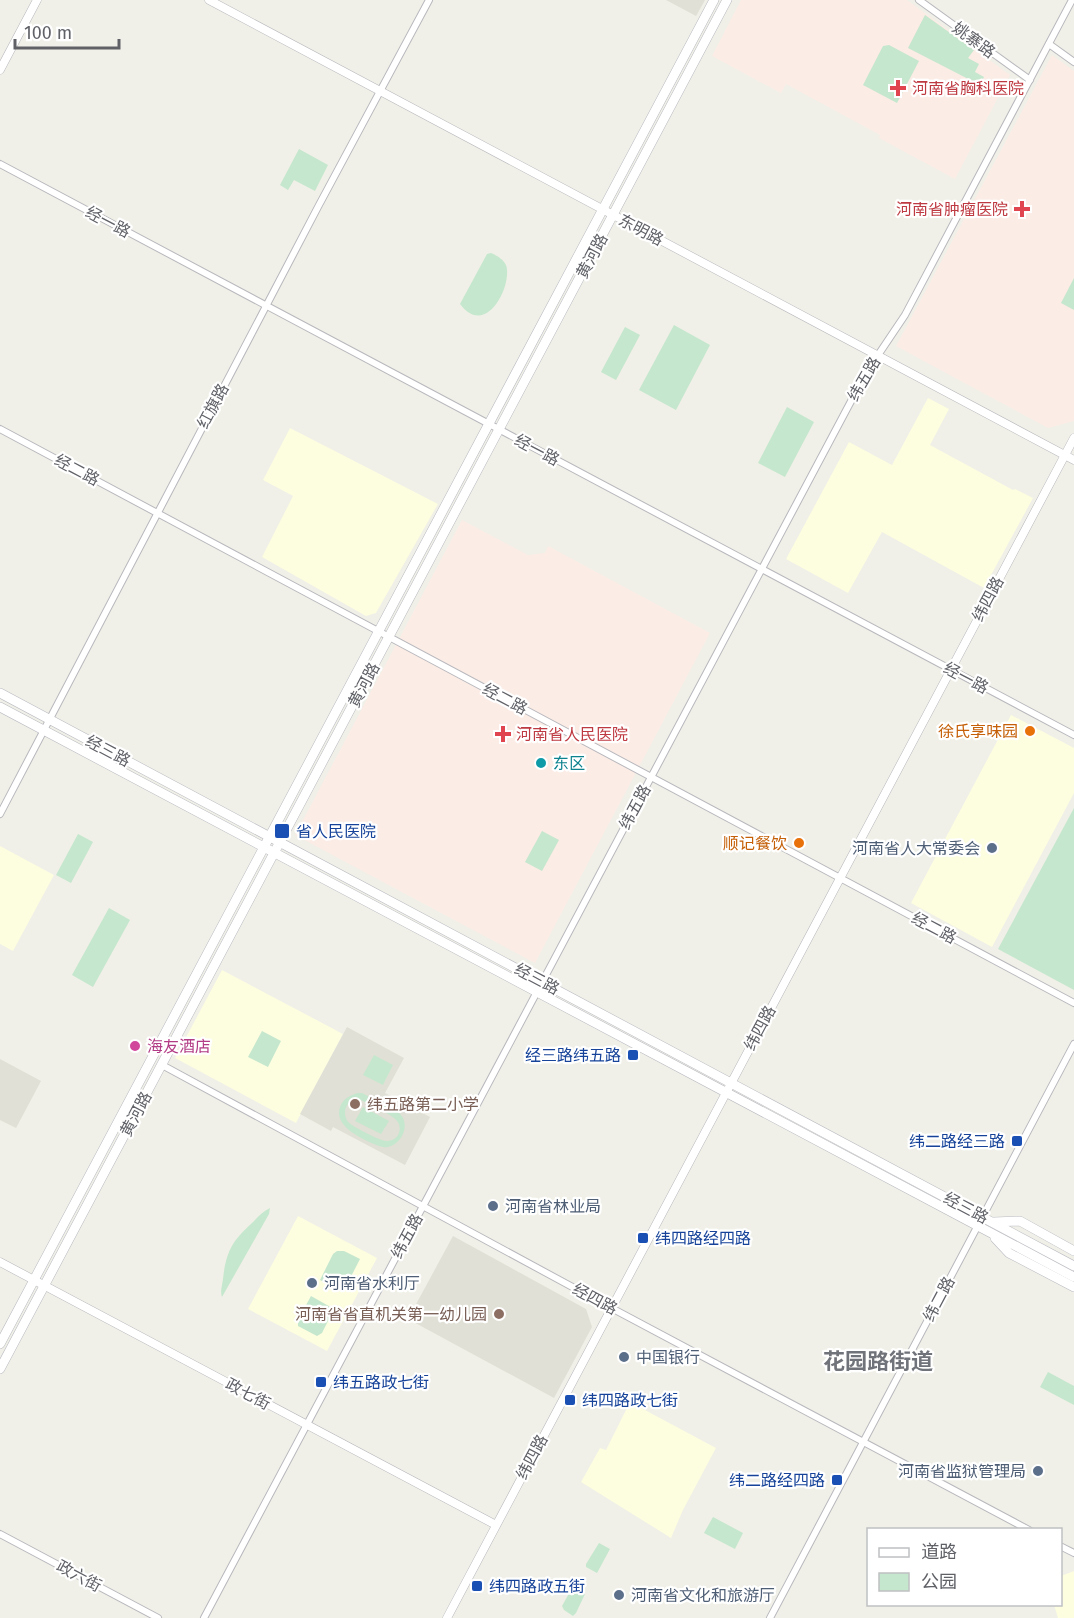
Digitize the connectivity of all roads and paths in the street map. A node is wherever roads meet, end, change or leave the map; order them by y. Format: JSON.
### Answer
{"nodes":[{"id":1,"x":37,"y":0,"type":"edge"},
{"id":2,"x":209,"y":0,"type":"edge"},
{"id":3,"x":429,"y":0,"type":"edge"},
{"id":4,"x":714,"y":0,"type":"edge"},
{"id":5,"x":727,"y":0,"type":"edge"},
{"id":6,"x":919,"y":0,"type":"edge"},
{"id":7,"x":1072,"y":0,"type":"edge"},
{"id":8,"x":1049,"y":44,"type":"junction"},
{"id":9,"x":1074,"y":62,"type":"edge"},
{"id":10,"x":0,"y":70,"type":"edge"},
{"id":11,"x":1030,"y":80,"type":"junction"},
{"id":12,"x":380,"y":91,"type":"junction"},
{"id":13,"x":0,"y":164,"type":"edge"},
{"id":14,"x":603,"y":210,"type":"junction"},
{"id":15,"x":613,"y":215,"type":"junction"},
{"id":16,"x":266,"y":306,"type":"junction"},
{"id":17,"x":877,"y":356,"type":"junction"},
{"id":18,"x":488,"y":424,"type":"junction"},
{"id":19,"x":0,"y":429,"type":"edge"},
{"id":20,"x":499,"y":430,"type":"junction"},
{"id":21,"x":1074,"y":438,"type":"edge"},
{"id":22,"x":1065,"y":455,"type":"junction"},
{"id":23,"x":1074,"y":460,"type":"edge"},
{"id":24,"x":157,"y":513,"type":"junction"},
{"id":25,"x":761,"y":569,"type":"junction"},
{"id":26,"x":378,"y":631,"type":"junction"},
{"id":27,"x":389,"y":637,"type":"junction"},
{"id":28,"x":951,"y":669,"type":"junction"},
{"id":29,"x":0,"y":693,"type":"edge"},
{"id":30,"x":0,"y":707,"type":"edge"},
{"id":31,"x":49,"y":719,"type":"junction"},
{"id":32,"x":44,"y":730,"type":"junction"},
{"id":33,"x":1074,"y":735,"type":"edge"},
{"id":34,"x":651,"y":777,"type":"junction"},
{"id":35,"x":0,"y":814,"type":"edge"},
{"id":36,"x":270,"y":837,"type":"junction"},
{"id":37,"x":280,"y":842,"type":"junction"},
{"id":38,"x":264,"y":848,"type":"junction"},
{"id":39,"x":274,"y":853,"type":"junction"},
{"id":40,"x":840,"y":878,"type":"junction"},
{"id":41,"x":542,"y":982,"type":"junction"},
{"id":42,"x":536,"y":993,"type":"junction"},
{"id":43,"x":1074,"y":1003,"type":"edge"},
{"id":44,"x":1074,"y":1044,"type":"edge"},
{"id":45,"x":162,"y":1065,"type":"junction"},
{"id":46,"x":731,"y":1082,"type":"junction"},
{"id":47,"x":726,"y":1092,"type":"junction"},
{"id":48,"x":423,"y":1206,"type":"junction"},
{"id":49,"x":985,"y":1223,"type":"junction"},
{"id":50,"x":1074,"y":1251,"type":"edge"},
{"id":51,"x":0,"y":1262,"type":"edge"},
{"id":52,"x":1074,"y":1266,"type":"edge"},
{"id":53,"x":1074,"y":1277,"type":"edge"},
{"id":54,"x":34,"y":1280,"type":"junction"},
{"id":55,"x":44,"y":1286,"type":"junction"},
{"id":56,"x":1074,"y":1287,"type":"edge"},
{"id":57,"x":611,"y":1308,"type":"junction"},
{"id":58,"x":0,"y":1344,"type":"edge"},
{"id":59,"x":0,"y":1370,"type":"edge"},
{"id":60,"x":307,"y":1425,"type":"junction"},
{"id":61,"x":863,"y":1442,"type":"junction"},
{"id":62,"x":496,"y":1525,"type":"junction"},
{"id":63,"x":1025,"y":1528,"type":"edge"},
{"id":64,"x":0,"y":1534,"type":"edge"},
{"id":65,"x":158,"y":1618,"type":"edge"},
{"id":66,"x":204,"y":1618,"type":"edge"},
{"id":67,"x":447,"y":1618,"type":"edge"},
{"id":68,"x":770,"y":1618,"type":"edge"}],
"edges":[{"from":1,"to":10,"type":"street"},
{"from":2,"to":12,"type":"street","name":"东明路"},
{"from":3,"to":12,"type":"street","name":"红旗路"},
{"from":4,"to":14,"type":"main road","name":"黄河路"},
{"from":5,"to":15,"type":"main road","name":"黄河路"},
{"from":6,"to":11,"type":"street","name":"姚寨路"},
{"from":7,"to":8,"type":"street","name":"纬五路"},
{"from":8,"to":9,"type":"street"},
{"from":8,"to":11,"type":"street","name":"纬五路"},
{"from":11,"to":17,"type":"street","name":"纬五路"},
{"from":12,"to":14,"type":"street","name":"东明路"},
{"from":12,"to":16,"type":"street","name":"红旗路"},
{"from":13,"to":16,"type":"street","name":"经一路"},
{"from":14,"to":15,"type":"street","name":"东明路"},
{"from":14,"to":18,"type":"main road","name":"黄河路"},
{"from":15,"to":17,"type":"street","name":"东明路"},
{"from":15,"to":20,"type":"main road","name":"黄河路"},
{"from":16,"to":18,"type":"street","name":"经一路"},
{"from":16,"to":24,"type":"street","name":"红旗路"},
{"from":17,"to":22,"type":"street","name":"东明路"},
{"from":17,"to":25,"type":"street","name":"纬五路"},
{"from":18,"to":20,"type":"street","name":"经一路"},
{"from":18,"to":26,"type":"main road","name":"黄河路"},
{"from":19,"to":24,"type":"street","name":"经二路"},
{"from":20,"to":25,"type":"street","name":"经一路"},
{"from":20,"to":27,"type":"main road","name":"黄河路"},
{"from":21,"to":22,"type":"street","name":"纬四路"},
{"from":22,"to":23,"type":"street","name":"东明路"},
{"from":22,"to":28,"type":"street","name":"纬四路"},
{"from":24,"to":26,"type":"street","name":"经二路"},
{"from":24,"to":31,"type":"street","name":"红旗路"},
{"from":25,"to":28,"type":"street","name":"经一路"},
{"from":25,"to":34,"type":"street","name":"纬五路"},
{"from":26,"to":27,"type":"street","name":"经二路"},
{"from":26,"to":36,"type":"main road","name":"黄河路"},
{"from":27,"to":34,"type":"street","name":"经二路"},
{"from":27,"to":37,"type":"main road","name":"黄河路"},
{"from":28,"to":33,"type":"street","name":"经一路"},
{"from":28,"to":40,"type":"street","name":"纬四路"},
{"from":29,"to":31,"type":"main road","name":"经三路"},
{"from":30,"to":32,"type":"main road","name":"经三路"},
{"from":31,"to":32,"type":"street","name":"红旗路"},
{"from":31,"to":36,"type":"main road","name":"经三路"},
{"from":32,"to":35,"type":"street","name":"红旗路"},
{"from":32,"to":38,"type":"main road","name":"经三路"},
{"from":34,"to":40,"type":"street","name":"经二路"},
{"from":34,"to":41,"type":"street","name":"纬五路"},
{"from":36,"to":37,"type":"main road","name":"经三路"},
{"from":36,"to":38,"type":"main road","name":"黄河路"},
{"from":37,"to":39,"type":"main road","name":"黄河路"},
{"from":37,"to":41,"type":"main road","name":"经三路"},
{"from":38,"to":39,"type":"main road","name":"经三路"},
{"from":38,"to":54,"type":"main road","name":"黄河路"},
{"from":39,"to":42,"type":"main road","name":"经三路"},
{"from":39,"to":45,"type":"main road","name":"黄河路"},
{"from":40,"to":43,"type":"street","name":"经二路"},
{"from":40,"to":46,"type":"street","name":"纬四路"},
{"from":41,"to":42,"type":"street","name":"纬五路"},
{"from":41,"to":46,"type":"main road","name":"经三路"},
{"from":42,"to":47,"type":"main road","name":"经三路"},
{"from":42,"to":48,"type":"street","name":"纬五路"},
{"from":44,"to":49,"type":"street","name":"纬二路"},
{"from":45,"to":48,"type":"street","name":"经四路"},
{"from":45,"to":55,"type":"main road","name":"黄河路"},
{"from":46,"to":47,"type":"street","name":"纬四路"},
{"from":46,"to":49,"type":"main road","name":"经三路"},
{"from":47,"to":49,"type":"main road","name":"经三路"},
{"from":47,"to":57,"type":"street","name":"纬四路"},
{"from":48,"to":57,"type":"street","name":"经四路"},
{"from":48,"to":60,"type":"street","name":"纬五路"},
{"from":49,"to":50,"type":"main road"},
{"from":49,"to":52,"type":"main road","name":"经三路"},
{"from":49,"to":53,"type":"main road","name":"经三路"},
{"from":49,"to":56,"type":"main road"},
{"from":49,"to":61,"type":"street","name":"纬二路"},
{"from":51,"to":54,"type":"street","name":"政七街"},
{"from":54,"to":55,"type":"street","name":"政七街"},
{"from":54,"to":58,"type":"main road","name":"黄河路"},
{"from":55,"to":59,"type":"main road","name":"黄河路"},
{"from":55,"to":60,"type":"street","name":"政七街"},
{"from":57,"to":61,"type":"street","name":"经四路"},
{"from":57,"to":62,"type":"street","name":"纬四路"},
{"from":60,"to":62,"type":"street","name":"政七街"},
{"from":60,"to":66,"type":"street","name":"纬五路"},
{"from":61,"to":63,"type":"street","name":"经四路"},
{"from":61,"to":68,"type":"street","name":"纬二路"},
{"from":62,"to":67,"type":"street","name":"纬四路"},
{"from":64,"to":65,"type":"street","name":"政六街"}]}
